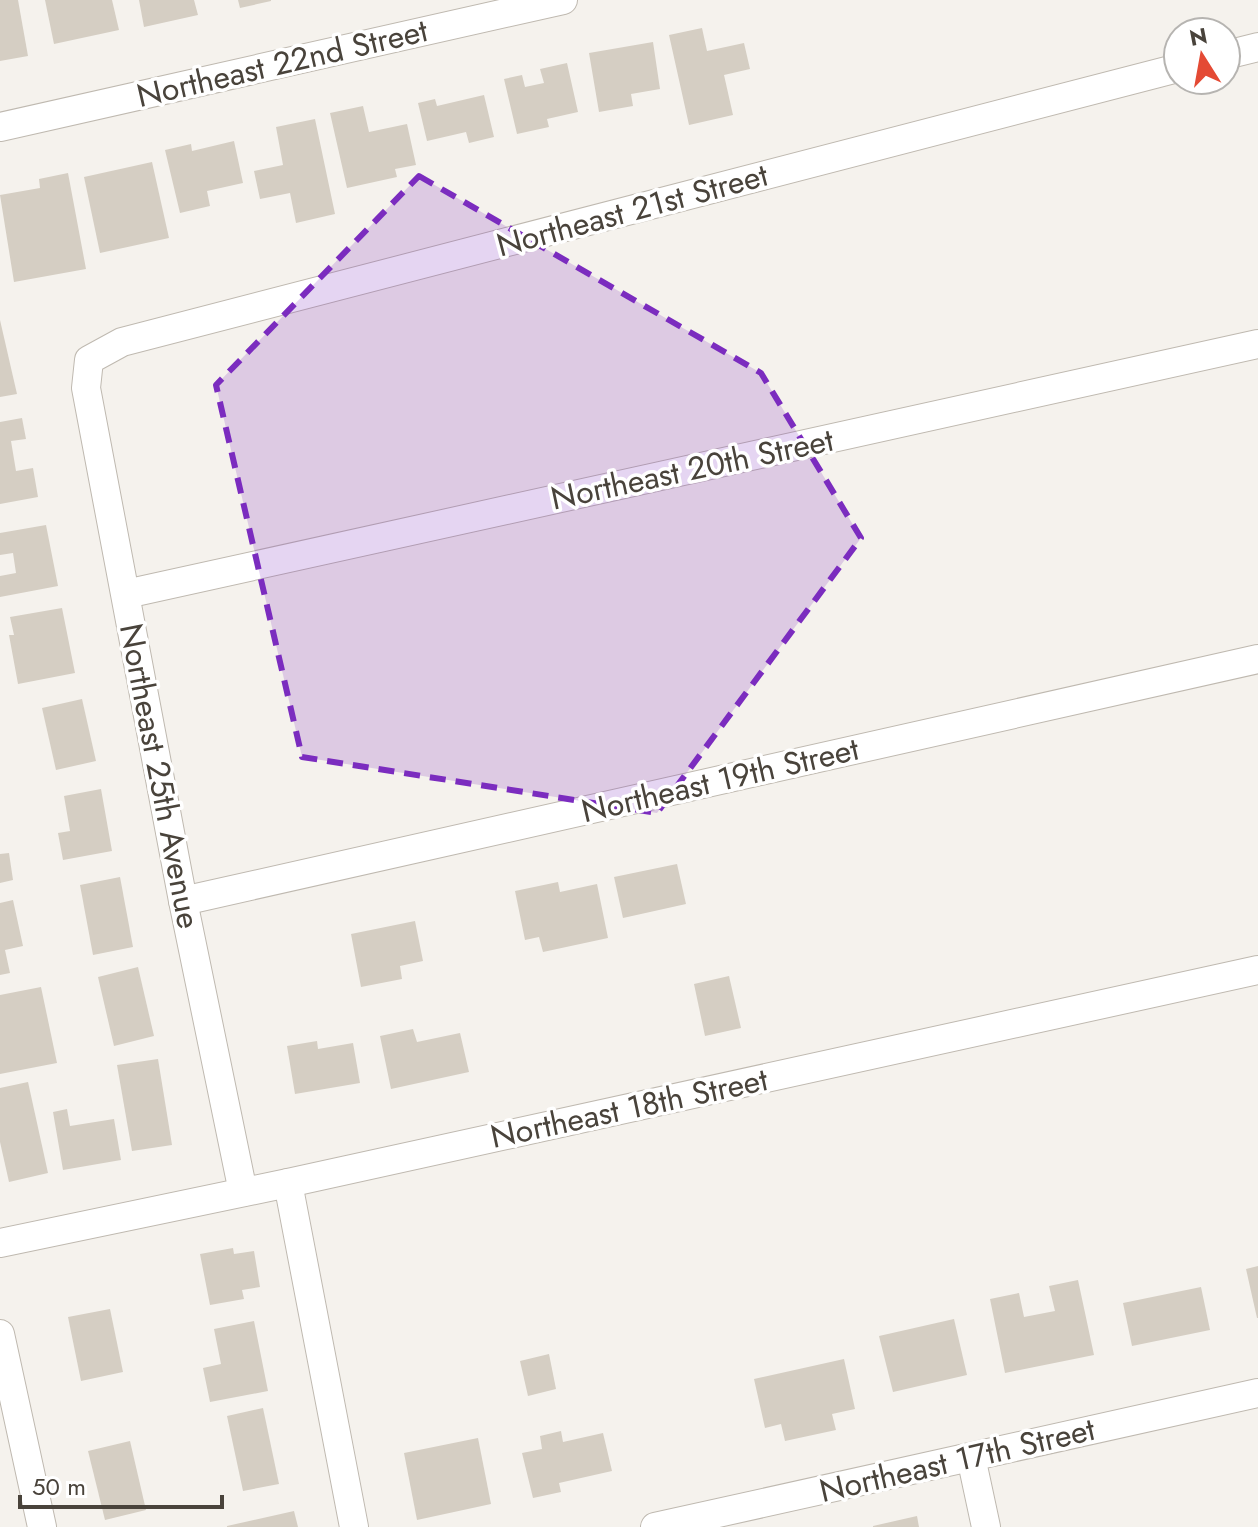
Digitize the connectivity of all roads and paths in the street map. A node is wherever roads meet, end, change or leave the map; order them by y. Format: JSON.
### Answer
{"nodes":[{"id":1,"x":563,"y":0,"type":"edge"},
{"id":2,"x":1162,"y":72,"type":"edge"},
{"id":3,"x":0,"y":127,"type":"edge"},
{"id":4,"x":1258,"y":344,"type":"edge"},
{"id":5,"x":89,"y":360,"type":"joint"},
{"id":6,"x":126,"y":594,"type":"junction"},
{"id":7,"x":1258,"y":659,"type":"edge"},
{"id":8,"x":183,"y":901,"type":"junction"},
{"id":9,"x":1258,"y":970,"type":"edge"},
{"id":10,"x":288,"y":1183,"type":"junction"},
{"id":11,"x":243,"y":1192,"type":"junction"},
{"id":12,"x":0,"y":1243,"type":"edge"},
{"id":13,"x":0,"y":1334,"type":"edge"},
{"id":14,"x":1258,"y":1393,"type":"edge"},
{"id":15,"x":971,"y":1457,"type":"junction"},
{"id":16,"x":665,"y":1526,"type":"edge"},
{"id":17,"x":42,"y":1527,"type":"edge"},
{"id":18,"x":354,"y":1527,"type":"edge"},
{"id":19,"x":986,"y":1527,"type":"edge"}],
"edges":[{"from":1,"to":3,"type":"street","name":"Northeast 22nd Street"},
{"from":2,"to":5,"type":"street","name":"Northeast 21st Street"},
{"from":4,"to":6,"type":"street","name":"Northeast 20th Street"},
{"from":5,"to":6,"type":"street","name":"Northeast 25th Avenue"},
{"from":6,"to":8,"type":"street","name":"Northeast 25th Avenue"},
{"from":7,"to":8,"type":"street","name":"Northeast 19th Street"},
{"from":8,"to":11,"type":"street","name":"Northeast 25th Avenue"},
{"from":9,"to":10,"type":"street","name":"Northeast 18th Street"},
{"from":10,"to":11,"type":"street","name":"Northeast 18th Street"},
{"from":10,"to":18,"type":"street"},
{"from":11,"to":12,"type":"street","name":"Northeast 18th Street"},
{"from":13,"to":17,"type":"street"},
{"from":14,"to":15,"type":"street","name":"Northeast 17th Street"},
{"from":15,"to":16,"type":"street","name":"Northeast 17th Street"},
{"from":15,"to":19,"type":"street"}]}
